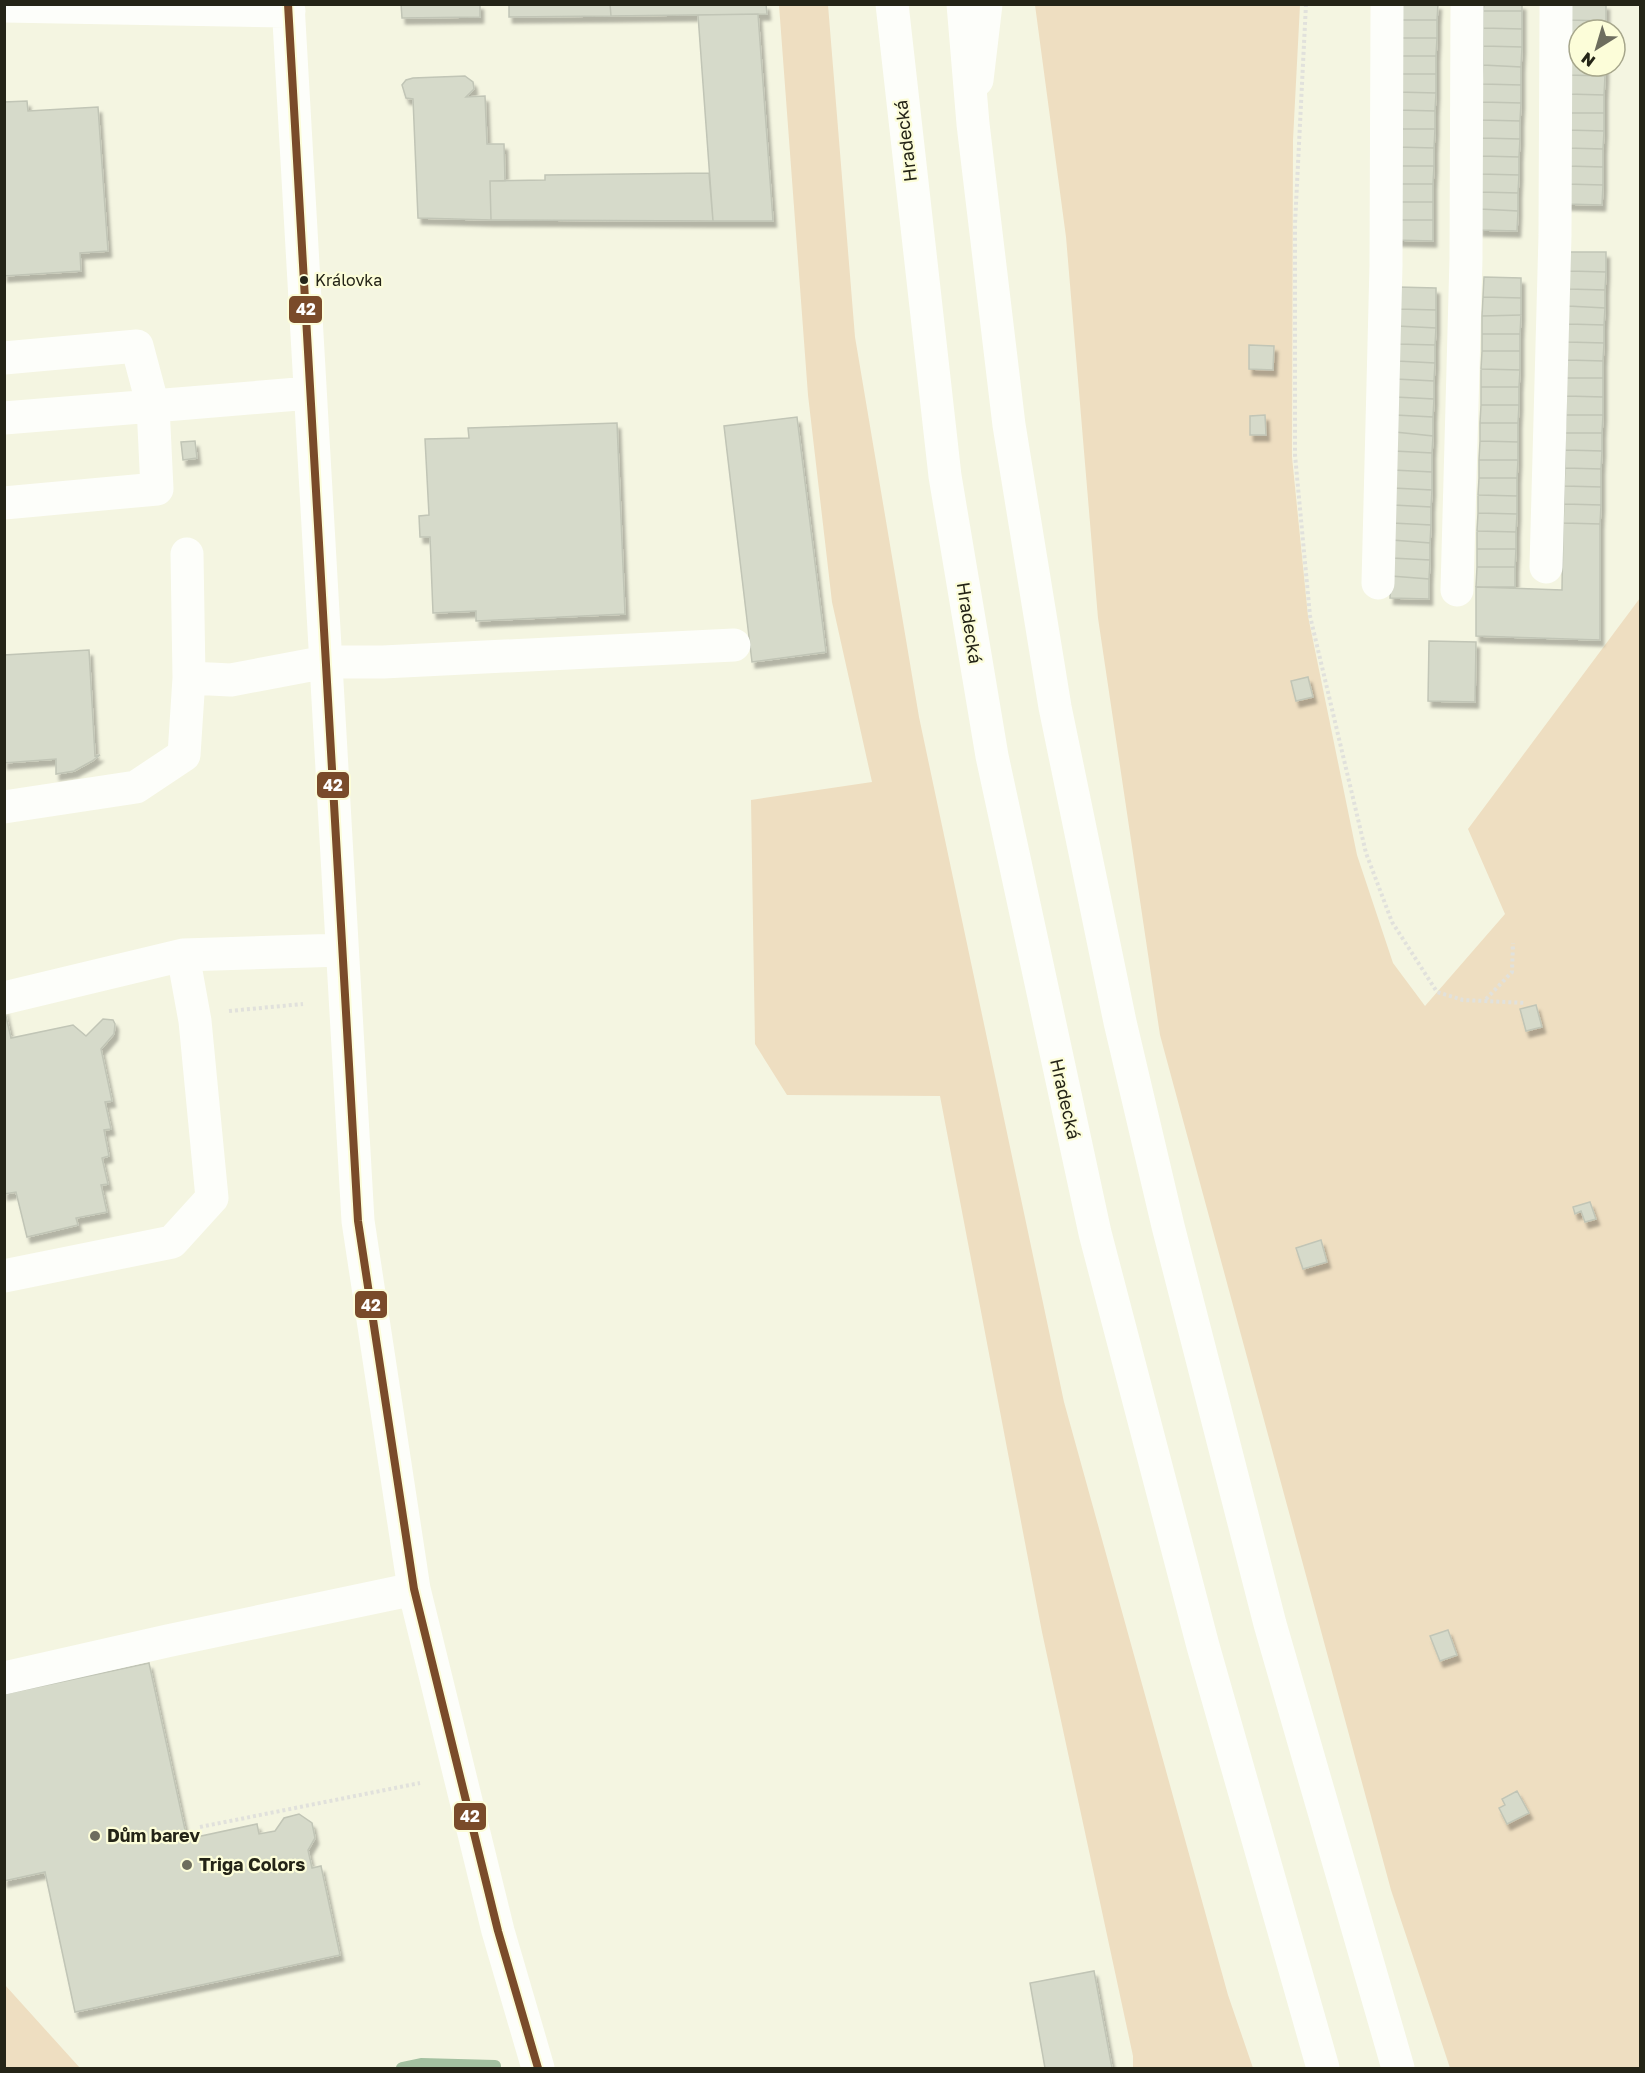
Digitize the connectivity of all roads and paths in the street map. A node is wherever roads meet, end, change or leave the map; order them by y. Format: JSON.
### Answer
{"nodes":[{"id":1,"x":892,"y":4,"type":"edge"},
{"id":2,"x":963,"y":4,"type":"edge"},
{"id":3,"x":986,"y":4,"type":"edge"},
{"id":4,"x":1306,"y":4,"type":"edge"},
{"id":5,"x":1387,"y":4,"type":"edge"},
{"id":6,"x":1467,"y":4,"type":"edge"},
{"id":7,"x":1556,"y":4,"type":"edge"},
{"id":8,"x":4,"y":6,"type":"edge"},
{"id":9,"x":288,"y":8,"type":"edge"},
{"id":10,"x":973,"y":124,"type":"junction"},
{"id":11,"x":4,"y":358,"type":"edge"},
{"id":12,"x":310,"y":393,"type":"junction"},
{"id":13,"x":153,"y":406,"type":"junction"},
{"id":14,"x":4,"y":418,"type":"edge"},
{"id":15,"x":4,"y":502,"type":"edge"},
{"id":16,"x":187,"y":554,"type":"dead end"},
{"id":17,"x":1546,"y":567,"type":"dead end"},
{"id":18,"x":1378,"y":583,"type":"dead end"},
{"id":19,"x":1457,"y":590,"type":"dead end"},
{"id":20,"x":734,"y":645,"type":"dead end"},
{"id":21,"x":326,"y":662,"type":"junction"},
{"id":22,"x":189,"y":678,"type":"junction"},
{"id":23,"x":4,"y":807,"type":"edge"},
{"id":24,"x":1514,"y":943,"type":"dead end"},
{"id":25,"x":342,"y":950,"type":"junction"},
{"id":26,"x":183,"y":955,"type":"junction"},
{"id":27,"x":4,"y":998,"type":"edge"},
{"id":28,"x":1486,"y":1000,"type":"junction"},
{"id":29,"x":1526,"y":1003,"type":"dead end"},
{"id":30,"x":303,"y":1004,"type":"dead end"},
{"id":31,"x":193,"y":1014,"type":"junction"},
{"id":32,"x":4,"y":1276,"type":"edge"},
{"id":33,"x":414,"y":1589,"type":"junction"},
{"id":34,"x":4,"y":1678,"type":"edge"},
{"id":35,"x":420,"y":1784,"type":"dead end"},
{"id":36,"x":200,"y":1827,"type":"dead end"},
{"id":37,"x":538,"y":2068,"type":"edge"},
{"id":38,"x":1323,"y":2068,"type":"edge"},
{"id":39,"x":1398,"y":2068,"type":"edge"}],
"edges":[{"from":1,"to":38,"type":"main road","name":"Hradecká"},
{"from":2,"to":10,"type":"main road"},
{"from":3,"to":10,"type":"main road"},
{"from":4,"to":28,"type":"path"},
{"from":5,"to":18,"type":"main road"},
{"from":6,"to":19,"type":"main road"},
{"from":7,"to":17,"type":"main road"},
{"from":8,"to":9,"type":"main road"},
{"from":9,"to":12,"type":"main road"},
{"from":10,"to":39,"type":"main road"},
{"from":11,"to":13,"type":"main road"},
{"from":12,"to":13,"type":"main road"},
{"from":12,"to":21,"type":"main road"},
{"from":13,"to":14,"type":"main road"},
{"from":13,"to":15,"type":"main road"},
{"from":16,"to":22,"type":"main road"},
{"from":20,"to":21,"type":"main road"},
{"from":21,"to":22,"type":"main road"},
{"from":21,"to":25,"type":"main road"},
{"from":22,"to":23,"type":"main road"},
{"from":24,"to":28,"type":"path"},
{"from":25,"to":26,"type":"main road"},
{"from":25,"to":33,"type":"main road"},
{"from":26,"to":27,"type":"main road"},
{"from":26,"to":31,"type":"main road"},
{"from":28,"to":29,"type":"path"},
{"from":30,"to":31,"type":"path"},
{"from":31,"to":32,"type":"main road"},
{"from":33,"to":34,"type":"main road"},
{"from":33,"to":37,"type":"main road"},
{"from":35,"to":36,"type":"path"}]}
